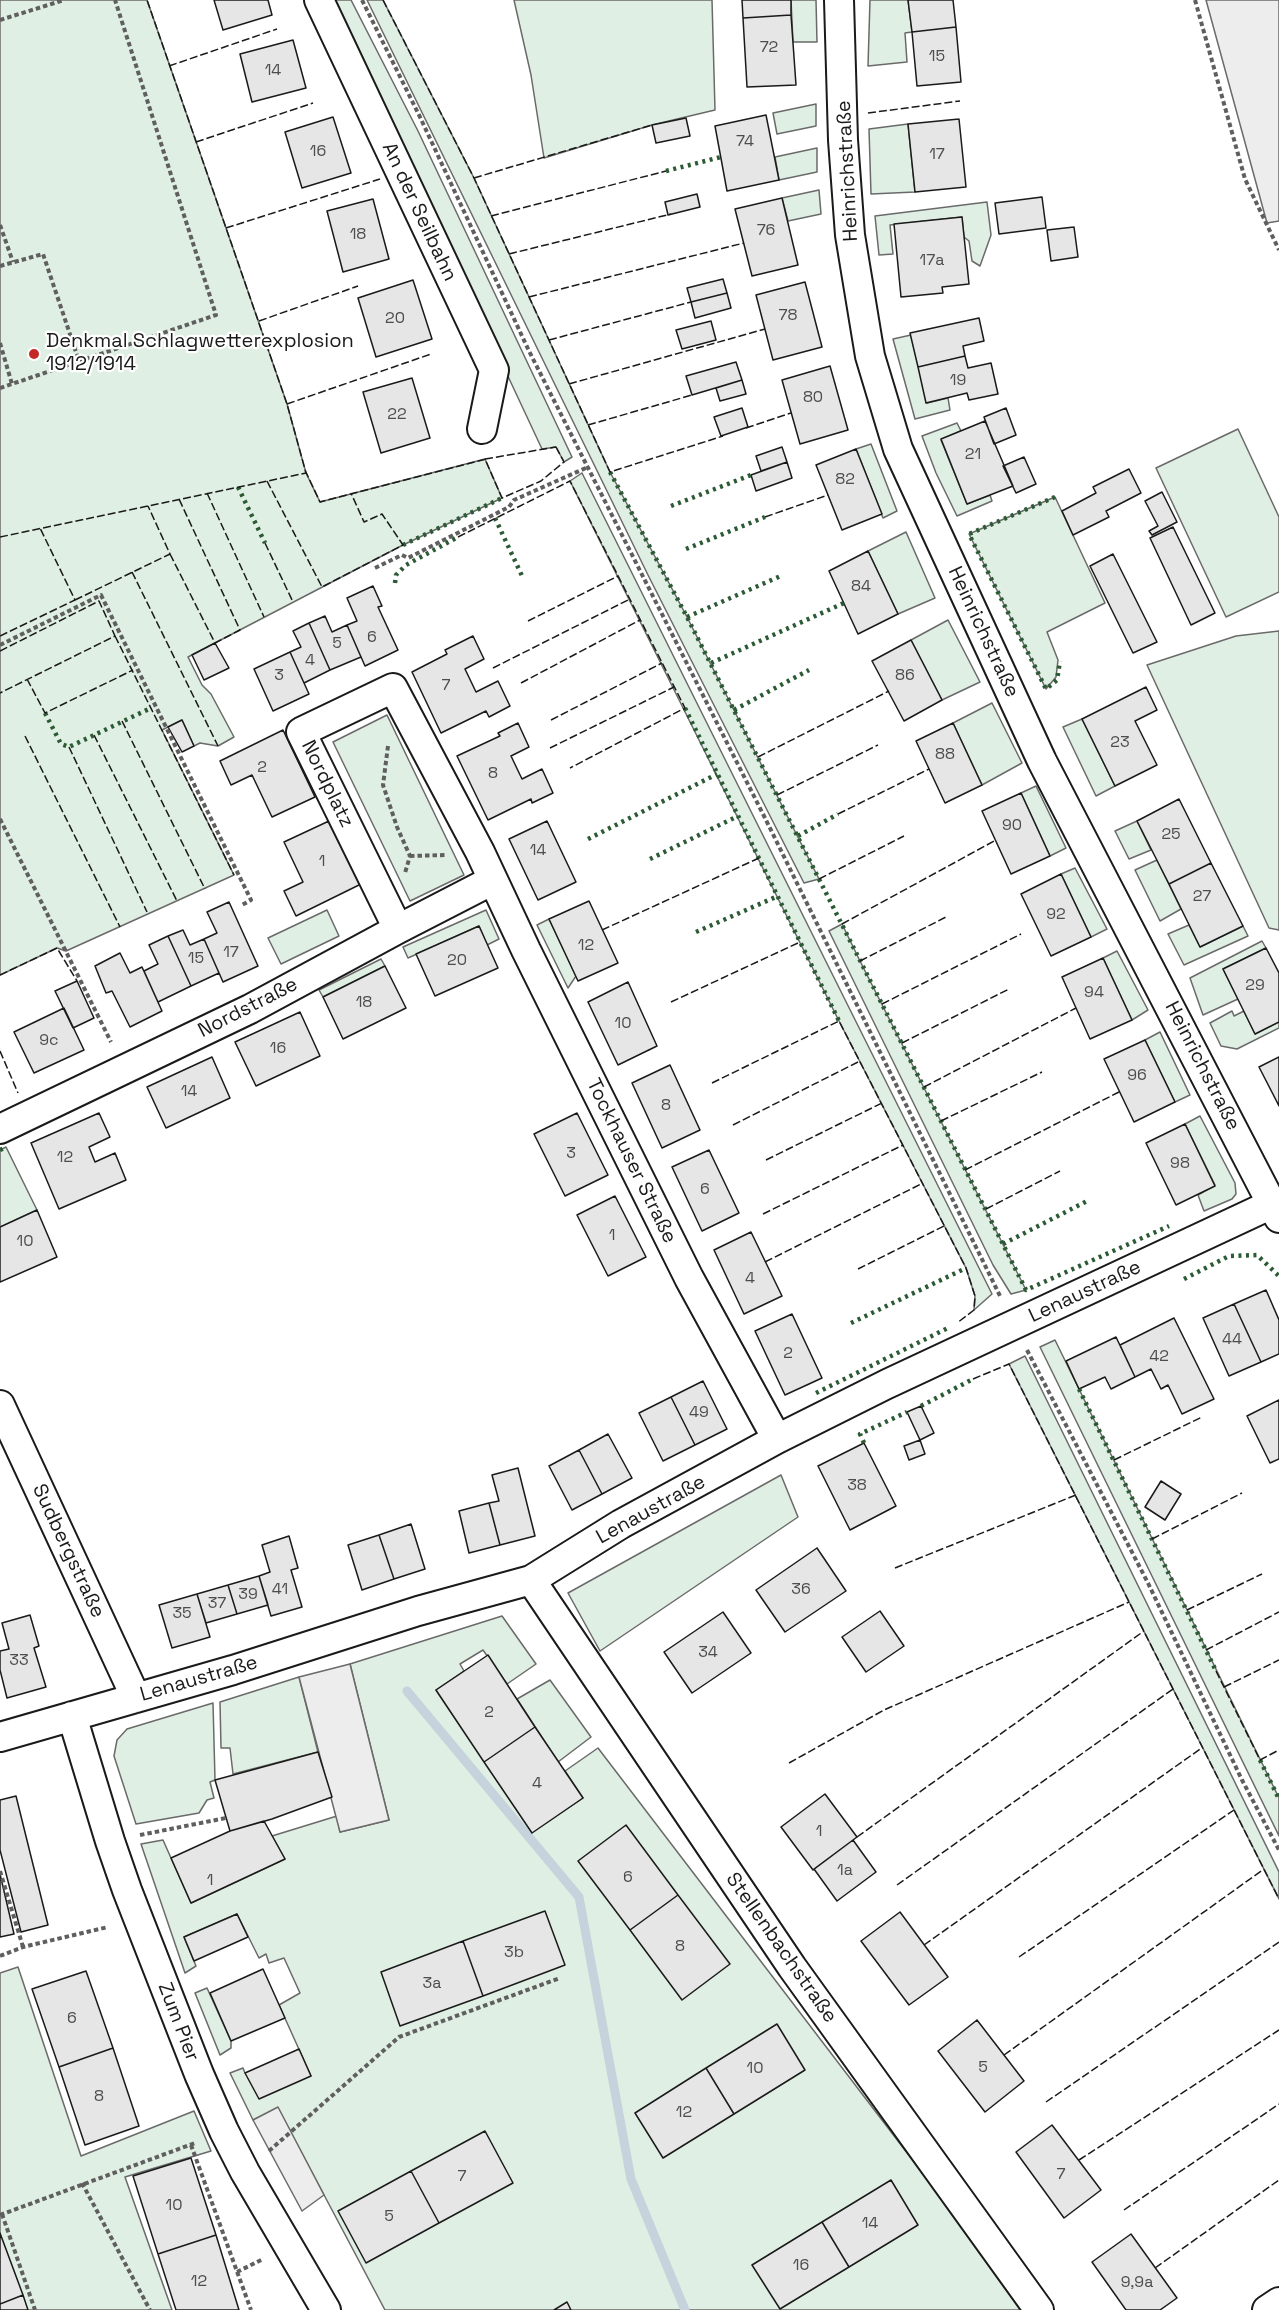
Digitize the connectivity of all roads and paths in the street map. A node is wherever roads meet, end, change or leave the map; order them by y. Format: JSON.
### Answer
{"nodes":[{"id":1,"x":64,"y":0,"type":"edge"},
{"id":2,"x":116,"y":0,"type":"edge"},
{"id":3,"x":319,"y":0,"type":"edge"},
{"id":4,"x":362,"y":0,"type":"edge"},
{"id":5,"x":839,"y":0,"type":"edge"},
{"id":6,"x":1195,"y":0,"type":"edge"},
{"id":7,"x":0,"y":20,"type":"edge"},
{"id":8,"x":0,"y":225,"type":"edge"},
{"id":9,"x":1279,"y":249,"type":"edge"},
{"id":10,"x":13,"y":262,"type":"junction"},
{"id":11,"x":0,"y":266,"type":"edge"},
{"id":12,"x":0,"y":343,"type":"edge"},
{"id":13,"x":79,"y":361,"type":"junction"},
{"id":14,"x":12,"y":384,"type":"junction"},
{"id":15,"x":0,"y":388,"type":"edge"},
{"id":16,"x":482,"y":429,"type":"dead end"},
{"id":17,"x":588,"y":467,"type":"junction"},
{"id":18,"x":375,"y":568,"type":"dead end"},
{"id":19,"x":0,"y":645,"type":"edge"},
{"id":20,"x":389,"y":736,"type":"dead end"},
{"id":21,"x":0,"y":819,"type":"edge"},
{"id":22,"x":493,"y":880,"type":"junction"},
{"id":23,"x":380,"y":890,"type":"junction"},
{"id":24,"x":242,"y":905,"type":"dead end"},
{"id":25,"x":398,"y":928,"type":"junction"},
{"id":26,"x":125,"y":1070,"type":"junction"},
{"id":27,"x":0,"y":1129,"type":"edge"},
{"id":28,"x":1276,"y":1211,"type":"edge"},
{"id":29,"x":1014,"y":1325,"type":"junction"},
{"id":30,"x":0,"y":1405,"type":"edge"},
{"id":31,"x":777,"y":1439,"type":"junction"},
{"id":32,"x":531,"y":1580,"type":"junction"},
{"id":33,"x":136,"y":1698,"type":"junction"},
{"id":34,"x":72,"y":1716,"type":"junction"},
{"id":35,"x":0,"y":1737,"type":"edge"},
{"id":36,"x":226,"y":1818,"type":"dead end"},
{"id":37,"x":110,"y":1841,"type":"junction"},
{"id":38,"x":1279,"y":1850,"type":"edge"},
{"id":39,"x":0,"y":1871,"type":"edge"},
{"id":40,"x":138,"y":1920,"type":"junction"},
{"id":41,"x":23,"y":1947,"type":"junction"},
{"id":42,"x":0,"y":1956,"type":"edge"},
{"id":43,"x":560,"y":1978,"type":"dead end"},
{"id":44,"x":224,"y":2132,"type":"junction"},
{"id":45,"x":191,"y":2145,"type":"junction"},
{"id":46,"x":245,"y":2172,"type":"junction"},
{"id":47,"x":82,"y":2183,"type":"junction"},
{"id":48,"x":1,"y":2215,"type":"edge"},
{"id":49,"x":1279,"y":2302,"type":"edge"},
{"id":50,"x":35,"y":2310,"type":"edge"},
{"id":51,"x":150,"y":2310,"type":"edge"},
{"id":52,"x":251,"y":2310,"type":"edge"},
{"id":53,"x":326,"y":2310,"type":"edge"},
{"id":54,"x":1039,"y":2310,"type":"edge"},
{"id":55,"x":1267,"y":2310,"type":"edge"}],
"edges":[{"from":1,"to":7,"type":"path"},
{"from":2,"to":13,"type":"path"},
{"from":3,"to":16,"type":"street","name":"An der Seilbahn"},
{"from":4,"to":17,"type":"path"},
{"from":5,"to":28,"type":"street","name":"Heinrichstraße"},
{"from":6,"to":9,"type":"path"},
{"from":8,"to":10,"type":"path"},
{"from":10,"to":11,"type":"path"},
{"from":10,"to":13,"type":"path"},
{"from":12,"to":14,"type":"path"},
{"from":13,"to":14,"type":"path"},
{"from":14,"to":15,"type":"path"},
{"from":17,"to":18,"type":"path"},
{"from":17,"to":29,"type":"path"},
{"from":19,"to":24,"type":"path"},
{"from":20,"to":23,"type":"path"},
{"from":21,"to":26,"type":"path"},
{"from":22,"to":23,"type":"street","name":"Nordplatz"},
{"from":22,"to":25,"type":"street","name":"Nordstraße"},
{"from":22,"to":31,"type":"street","name":"Tockhauser Straße"},
{"from":23,"to":25,"type":"street","name":"Nordplatz"},
{"from":25,"to":26,"type":"street","name":"Nordstraße"},
{"from":26,"to":27,"type":"street","name":"Nordstraße"},
{"from":28,"to":29,"type":"street","name":"Lenaustraße"},
{"from":29,"to":31,"type":"street","name":"Lenaustraße"},
{"from":29,"to":38,"type":"path"},
{"from":30,"to":33,"type":"street","name":"Sudbergstraße"},
{"from":31,"to":32,"type":"street","name":"Lenaustraße"},
{"from":32,"to":33,"type":"street","name":"Lenaustraße"},
{"from":32,"to":54,"type":"street","name":"Stellenbachstraße"},
{"from":33,"to":34,"type":"street","name":"Lenaustraße"},
{"from":34,"to":35,"type":"street","name":"Lenaustraße"},
{"from":34,"to":37,"type":"street","name":"Zum Pier"},
{"from":36,"to":37,"type":"path"},
{"from":37,"to":40,"type":"street","name":"Zum Pier"},
{"from":39,"to":41,"type":"path"},
{"from":40,"to":41,"type":"path"},
{"from":40,"to":44,"type":"street","name":"Zum Pier"},
{"from":41,"to":42,"type":"path"},
{"from":43,"to":46,"type":"path"},
{"from":44,"to":45,"type":"path"},
{"from":44,"to":46,"type":"street","name":"Zum Pier"},
{"from":45,"to":47,"type":"path"},
{"from":45,"to":52,"type":"path"},
{"from":46,"to":53,"type":"street","name":"Zum Pier"},
{"from":47,"to":48,"type":"path"},
{"from":47,"to":51,"type":"path"},
{"from":48,"to":50,"type":"path"},
{"from":49,"to":55,"type":"street"}]}
